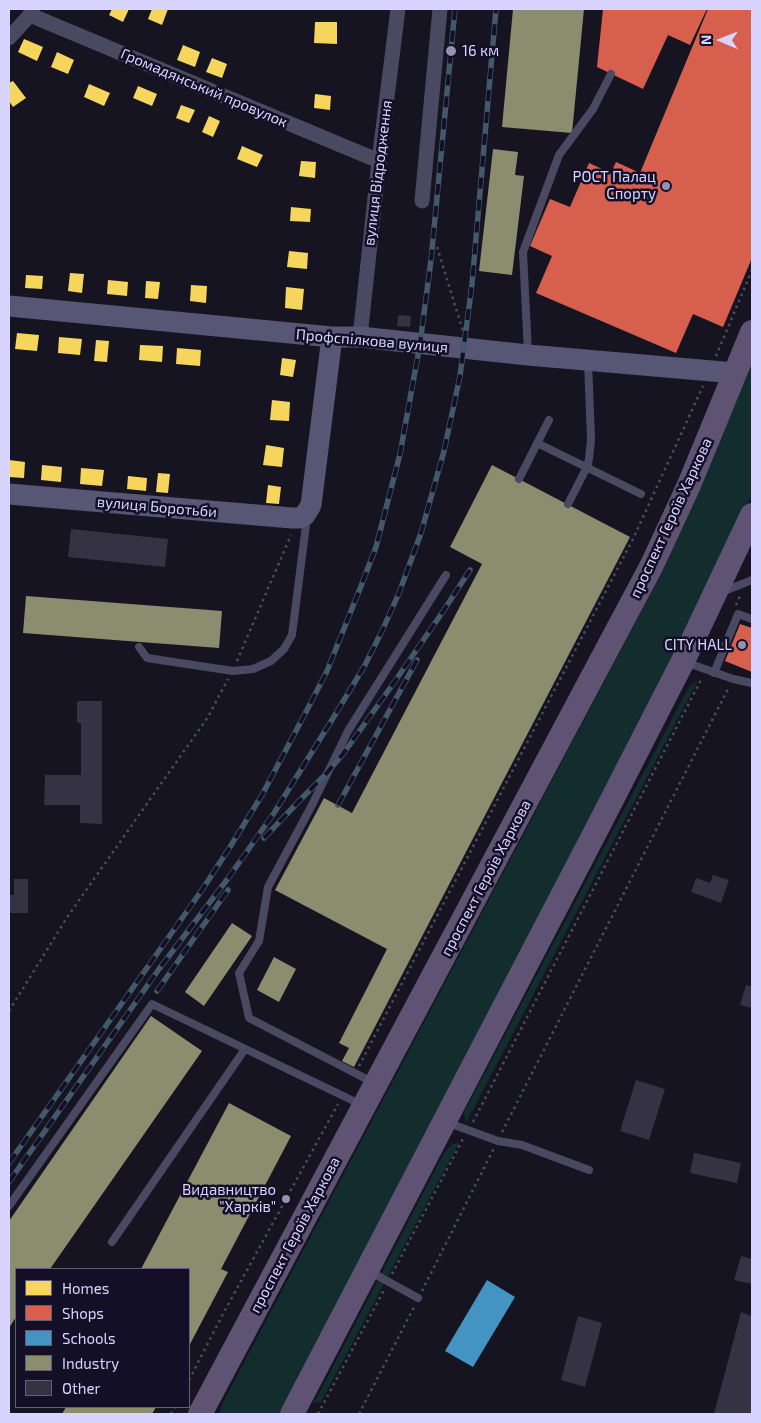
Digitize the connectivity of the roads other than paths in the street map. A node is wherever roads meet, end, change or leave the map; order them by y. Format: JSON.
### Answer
{"nodes":[{"id":1,"x":398,"y":9,"type":"edge"},
{"id":2,"x":440,"y":9,"type":"edge"},
{"id":3,"x":31,"y":12,"type":"edge"},
{"id":4,"x":9,"y":38,"type":"edge"},
{"id":5,"x":611,"y":74,"type":"dead end"},
{"id":6,"x":379,"y":161,"type":"junction"},
{"id":7,"x":422,"y":201,"type":"dead end"},
{"id":8,"x":9,"y":306,"type":"edge"},
{"id":9,"x":752,"y":332,"type":"edge"},
{"id":10,"x":332,"y":337,"type":"junction"},
{"id":11,"x":360,"y":337,"type":"junction"},
{"id":12,"x":528,"y":355,"type":"junction"},
{"id":13,"x":588,"y":360,"type":"junction"},
{"id":14,"x":735,"y":373,"type":"junction"},
{"id":15,"x":549,"y":420,"type":"dead end"},
{"id":16,"x":537,"y":443,"type":"junction"},
{"id":17,"x":587,"y":467,"type":"junction"},
{"id":18,"x":519,"y":479,"type":"dead end"},
{"id":19,"x":9,"y":494,"type":"edge"},
{"id":20,"x":640,"y":494,"type":"dead end"},
{"id":21,"x":568,"y":504,"type":"dead end"},
{"id":22,"x":302,"y":515,"type":"junction"},
{"id":23,"x":752,"y":515,"type":"edge"},
{"id":24,"x":446,"y":575,"type":"dead end"},
{"id":25,"x":752,"y":580,"type":"edge"},
{"id":26,"x":715,"y":595,"type":"junction"},
{"id":27,"x":752,"y":619,"type":"edge"},
{"id":28,"x":139,"y":647,"type":"dead end"},
{"id":29,"x":684,"y":661,"type":"junction"},
{"id":30,"x":710,"y":671,"type":"junction"},
{"id":31,"x":752,"y":683,"type":"edge"},
{"id":32,"x":245,"y":1049,"type":"junction"},
{"id":33,"x":375,"y":1084,"type":"junction"},
{"id":34,"x":354,"y":1101,"type":"junction"},
{"id":35,"x":444,"y":1121,"type":"junction"},
{"id":36,"x":589,"y":1170,"type":"dead end"},
{"id":37,"x":9,"y":1206,"type":"edge"},
{"id":38,"x":112,"y":1242,"type":"dead end"},
{"id":39,"x":368,"y":1270,"type":"junction"},
{"id":40,"x":418,"y":1298,"type":"road end"},
{"id":41,"x":203,"y":1412,"type":"edge"},
{"id":42,"x":292,"y":1414,"type":"edge"}],
"edges":[{"from":1,"to":6,"type":"street","name":"вулиця Відродження"},
{"from":2,"to":7,"type":"street"},
{"from":3,"to":4,"type":"street"},
{"from":3,"to":6,"type":"street","name":"Громадянський провулок"},
{"from":5,"to":12,"type":"lane"},
{"from":6,"to":11,"type":"street","name":"вулиця Відродження"},
{"from":8,"to":10,"type":"street","name":"Профспілкова вулиця"},
{"from":9,"to":14,"type":"main road","name":"проспект Героїв Харкова"},
{"from":10,"to":11,"type":"street","name":"Профспілкова вулиця"},
{"from":10,"to":22,"type":"street"},
{"from":11,"to":12,"type":"street","name":"Профспілкова вулиця"},
{"from":12,"to":13,"type":"street","name":"Профспілкова вулиця"},
{"from":13,"to":14,"type":"street","name":"Профспілкова вулиця"},
{"from":13,"to":17,"type":"lane"},
{"from":14,"to":33,"type":"main road","name":"проспект Героїв Харкова"},
{"from":15,"to":16,"type":"lane"},
{"from":16,"to":17,"type":"lane"},
{"from":16,"to":18,"type":"lane"},
{"from":17,"to":20,"type":"lane"},
{"from":17,"to":21,"type":"lane"},
{"from":19,"to":22,"type":"street","name":"вулиця Боротьби"},
{"from":22,"to":28,"type":"lane"},
{"from":23,"to":26,"type":"main road"},
{"from":24,"to":33,"type":"lane"},
{"from":25,"to":26,"type":"lane"},
{"from":26,"to":29,"type":"main road"},
{"from":27,"to":30,"type":"lane"},
{"from":29,"to":30,"type":"lane"},
{"from":29,"to":35,"type":"main road"},
{"from":30,"to":31,"type":"lane"},
{"from":32,"to":34,"type":"lane"},
{"from":32,"to":37,"type":"lane"},
{"from":32,"to":38,"type":"lane"},
{"from":33,"to":34,"type":"main road","name":"проспект Героїв Харкова"},
{"from":34,"to":41,"type":"main road","name":"проспект Героїв Харкова"},
{"from":35,"to":36,"type":"lane"},
{"from":35,"to":39,"type":"main road"},
{"from":39,"to":40,"type":"lane"},
{"from":39,"to":42,"type":"main road"}]}
